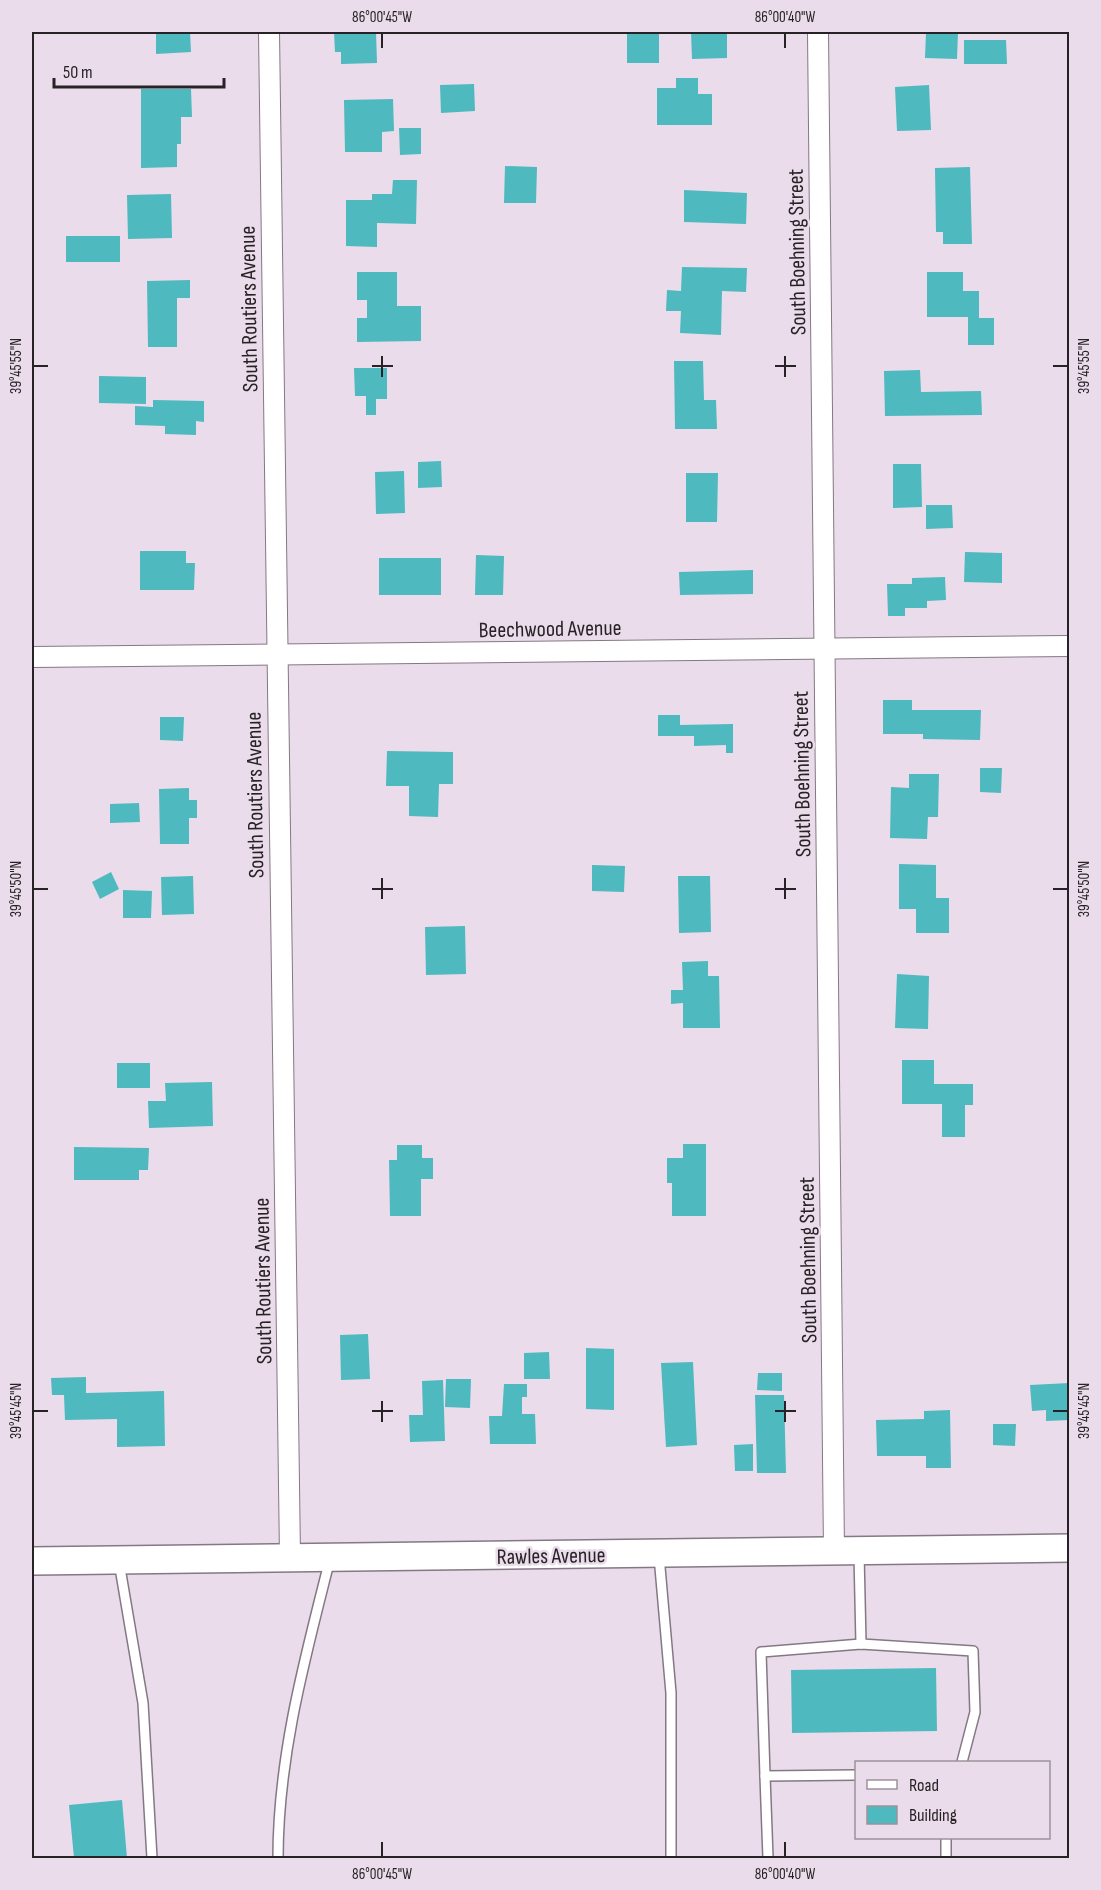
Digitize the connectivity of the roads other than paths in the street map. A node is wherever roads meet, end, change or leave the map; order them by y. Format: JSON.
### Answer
{"nodes":[{"id":1,"x":269,"y":32,"type":"edge"},
{"id":2,"x":818,"y":32,"type":"edge"},
{"id":3,"x":1070,"y":646,"type":"edge"},
{"id":4,"x":824,"y":649,"type":"junction"},
{"id":5,"x":276,"y":655,"type":"junction"},
{"id":6,"x":32,"y":657,"type":"edge"},
{"id":7,"x":1070,"y":1548,"type":"edge"},
{"id":8,"x":847,"y":1551,"type":"junction"},
{"id":9,"x":659,"y":1553,"type":"junction"},
{"id":10,"x":290,"y":1557,"type":"junction"},
{"id":11,"x":330,"y":1557,"type":"junction"},
{"id":12,"x":118,"y":1559,"type":"junction"},
{"id":13,"x":32,"y":1560,"type":"edge"},
{"id":14,"x":861,"y":1644,"type":"junction"},
{"id":15,"x":962,"y":1761,"type":"edge"},
{"id":16,"x":855,"y":1775,"type":"edge"},
{"id":17,"x":765,"y":1776,"type":"junction"},
{"id":18,"x":946,"y":1839,"type":"edge"},
{"id":19,"x":152,"y":1858,"type":"edge"},
{"id":20,"x":278,"y":1858,"type":"edge"},
{"id":21,"x":671,"y":1858,"type":"edge"},
{"id":22,"x":768,"y":1858,"type":"edge"},
{"id":23,"x":946,"y":1858,"type":"edge"}],
"edges":[{"from":1,"to":5,"type":"street","name":"South Routiers Avenue"},
{"from":2,"to":4,"type":"street","name":"South Boehning Street"},
{"from":3,"to":4,"type":"street","name":"Beechwood Avenue"},
{"from":4,"to":5,"type":"street","name":"Beechwood Avenue"},
{"from":4,"to":8,"type":"street","name":"South Boehning Street"},
{"from":5,"to":6,"type":"street","name":"Beechwood Avenue"},
{"from":5,"to":10,"type":"street","name":"South Routiers Avenue"},
{"from":7,"to":8,"type":"street","name":"Rawles Avenue"},
{"from":8,"to":9,"type":"street","name":"Rawles Avenue"},
{"from":8,"to":14,"type":"lane"},
{"from":9,"to":11,"type":"street","name":"Rawles Avenue"},
{"from":9,"to":21,"type":"lane"},
{"from":10,"to":11,"type":"street","name":"Rawles Avenue"},
{"from":10,"to":12,"type":"street","name":"Rawles Avenue"},
{"from":11,"to":20,"type":"lane"},
{"from":12,"to":13,"type":"street","name":"Rawles Avenue"},
{"from":12,"to":19,"type":"lane"},
{"from":14,"to":15,"type":"lane"},
{"from":14,"to":17,"type":"lane"},
{"from":16,"to":17,"type":"lane"},
{"from":17,"to":22,"type":"lane"},
{"from":18,"to":23,"type":"lane"}]}
